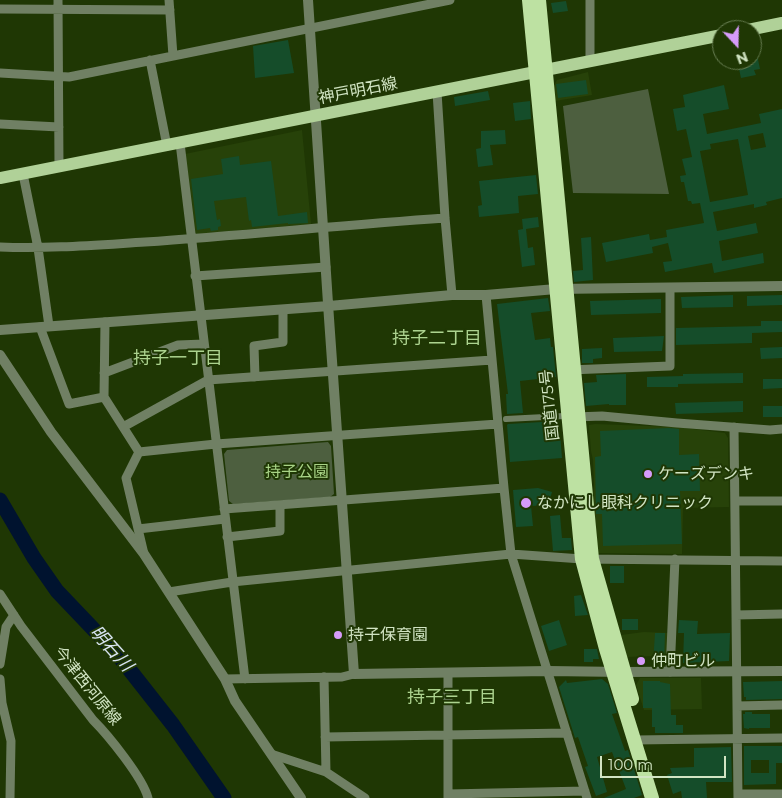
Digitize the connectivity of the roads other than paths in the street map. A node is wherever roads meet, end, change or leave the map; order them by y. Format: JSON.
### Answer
{"nodes":[{"id":1,"x":308,"y":0,"type":"edge"},
{"id":2,"x":450,"y":0,"type":"edge"},
{"id":3,"x":529,"y":0,"type":"edge"},
{"id":4,"x":539,"y":0,"type":"edge"},
{"id":5,"x":590,"y":0,"type":"edge"},
{"id":6,"x":58,"y":4,"type":"edge"},
{"id":7,"x":170,"y":5,"type":"edge"},
{"id":8,"x":0,"y":9,"type":"edge"},
{"id":9,"x":782,"y":23,"type":"edge"},
{"id":10,"x":762,"y":27,"type":"edge"},
{"id":11,"x":310,"y":28,"type":"junction"},
{"id":12,"x":712,"y":37,"type":"edge"},
{"id":13,"x":173,"y":56,"type":"junction"},
{"id":14,"x":150,"y":60,"type":"junction"},
{"id":15,"x":590,"y":60,"type":"junction"},
{"id":16,"x":541,"y":70,"type":"junction"},
{"id":17,"x":0,"y":73,"type":"edge"},
{"id":18,"x":59,"y":76,"type":"junction"},
{"id":19,"x":437,"y":92,"type":"junction"},
{"id":20,"x":315,"y":116,"type":"junction"},
{"id":21,"x":0,"y":124,"type":"edge"},
{"id":22,"x":59,"y":126,"type":"junction"},
{"id":23,"x":174,"y":144,"type":"junction"},
{"id":24,"x":59,"y":167,"type":"junction"},
{"id":25,"x":23,"y":174,"type":"junction"},
{"id":26,"x":0,"y":178,"type":"edge"},
{"id":27,"x":445,"y":218,"type":"junction"},
{"id":28,"x":323,"y":226,"type":"junction"},
{"id":29,"x":190,"y":239,"type":"junction"},
{"id":30,"x":0,"y":247,"type":"edge"},
{"id":31,"x":38,"y":248,"type":"junction"},
{"id":32,"x":326,"y":267,"type":"junction"},
{"id":33,"x":195,"y":276,"type":"junction"},
{"id":34,"x":782,"y":286,"type":"edge"},
{"id":35,"x":670,"y":288,"type":"junction"},
{"id":36,"x":561,"y":290,"type":"junction"},
{"id":37,"x":452,"y":295,"type":"junction"},
{"id":38,"x":486,"y":295,"type":"junction"},
{"id":39,"x":329,"y":306,"type":"junction"},
{"id":40,"x":283,"y":310,"type":"junction"},
{"id":41,"x":201,"y":315,"type":"junction"},
{"id":42,"x":105,"y":322,"type":"junction"},
{"id":43,"x":45,"y":326,"type":"junction"},
{"id":44,"x":0,"y":330,"type":"edge"},
{"id":45,"x":204,"y":344,"type":"junction"},
{"id":46,"x":0,"y":355,"type":"edge"},
{"id":47,"x":492,"y":360,"type":"junction"},
{"id":48,"x":569,"y":370,"type":"junction"},
{"id":49,"x":332,"y":372,"type":"junction"},
{"id":50,"x":104,"y":373,"type":"junction"},
{"id":51,"x":255,"y":377,"type":"junction"},
{"id":52,"x":208,"y":380,"type":"junction"},
{"id":53,"x":104,"y":398,"type":"junction"},
{"id":54,"x":570,"y":417,"type":"junction"},
{"id":55,"x":502,"y":422,"type":"junction"},
{"id":56,"x":123,"y":427,"type":"junction"},
{"id":57,"x":734,"y":427,"type":"junction"},
{"id":58,"x":782,"y":429,"type":"edge"},
{"id":59,"x":338,"y":435,"type":"junction"},
{"id":60,"x":216,"y":444,"type":"junction"},
{"id":61,"x":139,"y":452,"type":"junction"},
{"id":62,"x":504,"y":488,"type":"junction"},
{"id":63,"x":342,"y":500,"type":"junction"},
{"id":64,"x":782,"y":500,"type":"edge"},
{"id":65,"x":734,"y":501,"type":"junction"},
{"id":66,"x":280,"y":505,"type":"junction"},
{"id":67,"x":225,"y":514,"type":"junction"},
{"id":68,"x":138,"y":529,"type":"junction"},
{"id":69,"x":227,"y":537,"type":"junction"},
{"id":70,"x":144,"y":554,"type":"junction"},
{"id":71,"x":512,"y":554,"type":"junction"},
{"id":72,"x":587,"y":559,"type":"junction"},
{"id":73,"x":675,"y":559,"type":"junction"},
{"id":74,"x":736,"y":560,"type":"junction"},
{"id":75,"x":782,"y":560,"type":"edge"},
{"id":76,"x":346,"y":571,"type":"junction"},
{"id":77,"x":232,"y":582,"type":"junction"},
{"id":78,"x":168,"y":592,"type":"junction"},
{"id":79,"x":0,"y":594,"type":"edge"},
{"id":80,"x":782,"y":614,"type":"edge"},
{"id":81,"x":14,"y":615,"type":"junction"},
{"id":82,"x":736,"y":615,"type":"junction"},
{"id":83,"x":0,"y":664,"type":"edge"},
{"id":84,"x":782,"y":670,"type":"edge"},
{"id":85,"x":548,"y":671,"type":"junction"},
{"id":86,"x":736,"y":671,"type":"junction"},
{"id":87,"x":619,"y":672,"type":"junction"},
{"id":88,"x":670,"y":672,"type":"junction"},
{"id":89,"x":448,"y":673,"type":"junction"},
{"id":90,"x":354,"y":674,"type":"junction"},
{"id":91,"x":324,"y":677,"type":"junction"},
{"id":92,"x":0,"y":679,"type":"edge"},
{"id":93,"x":225,"y":679,"type":"junction"},
{"id":94,"x":245,"y":679,"type":"junction"},
{"id":95,"x":1,"y":703,"type":"edge"},
{"id":96,"x":737,"y":706,"type":"junction"},
{"id":97,"x":782,"y":706,"type":"edge"},
{"id":98,"x":567,"y":733,"type":"junction"},
{"id":99,"x":448,"y":735,"type":"junction"},
{"id":100,"x":325,"y":737,"type":"junction"},
{"id":101,"x":736,"y":738,"type":"junction"},
{"id":102,"x":782,"y":738,"type":"edge"},
{"id":103,"x":640,"y":740,"type":"junction"},
{"id":104,"x":271,"y":754,"type":"junction"},
{"id":105,"x":326,"y":772,"type":"junction"},
{"id":106,"x":586,"y":794,"type":"edge"},
{"id":107,"x":782,"y":794,"type":"edge"},
{"id":108,"x":448,"y":796,"type":"edge"},
{"id":109,"x":738,"y":796,"type":"edge"},
{"id":110,"x":148,"y":797,"type":"edge"},
{"id":111,"x":10,"y":798,"type":"edge"},
{"id":112,"x":301,"y":798,"type":"edge"},
{"id":113,"x":365,"y":798,"type":"edge"},
{"id":114,"x":652,"y":798,"type":"edge"},
{"id":115,"x":662,"y":798,"type":"edge"}],
"edges":[{"from":1,"to":11,"type":"street"},
{"from":2,"to":11,"type":"street"},
{"from":3,"to":16,"type":"highway","name":"国道175号"},
{"from":4,"to":16,"type":"highway","name":"国道175号"},
{"from":5,"to":15,"type":"street"},
{"from":6,"to":7,"type":"street"},
{"from":6,"to":8,"type":"street"},
{"from":6,"to":18,"type":"street"},
{"from":7,"to":13,"type":"street"},
{"from":9,"to":10,"type":"main road"},
{"from":11,"to":13,"type":"street"},
{"from":11,"to":20,"type":"street"},
{"from":12,"to":15,"type":"main road","name":"神戸明石線"},
{"from":13,"to":14,"type":"street"},
{"from":14,"to":18,"type":"street"},
{"from":14,"to":23,"type":"street"},
{"from":15,"to":16,"type":"main road","name":"神戸明石線"},
{"from":16,"to":19,"type":"main road","name":"神戸明石線"},
{"from":16,"to":36,"type":"highway","name":"国道175号"},
{"from":17,"to":18,"type":"street"},
{"from":18,"to":22,"type":"street"},
{"from":19,"to":20,"type":"main road","name":"神戸明石線"},
{"from":19,"to":27,"type":"street"},
{"from":20,"to":23,"type":"main road","name":"神戸明石線"},
{"from":20,"to":28,"type":"street"},
{"from":21,"to":22,"type":"street"},
{"from":22,"to":24,"type":"street"},
{"from":23,"to":24,"type":"main road","name":"神戸明石線"},
{"from":23,"to":29,"type":"street"},
{"from":24,"to":25,"type":"main road","name":"神戸明石線"},
{"from":25,"to":26,"type":"main road","name":"神戸明石線"},
{"from":25,"to":31,"type":"street"},
{"from":27,"to":28,"type":"street"},
{"from":27,"to":37,"type":"street"},
{"from":28,"to":29,"type":"street"},
{"from":28,"to":32,"type":"street"},
{"from":29,"to":31,"type":"street"},
{"from":29,"to":33,"type":"street"},
{"from":30,"to":31,"type":"street"},
{"from":31,"to":43,"type":"street"},
{"from":32,"to":33,"type":"street"},
{"from":32,"to":39,"type":"street"},
{"from":33,"to":41,"type":"street"},
{"from":34,"to":35,"type":"street"},
{"from":35,"to":36,"type":"street"},
{"from":35,"to":48,"type":"street"},
{"from":36,"to":38,"type":"street"},
{"from":36,"to":48,"type":"highway","name":"国道175号"},
{"from":37,"to":38,"type":"street"},
{"from":37,"to":39,"type":"street"},
{"from":38,"to":47,"type":"street"},
{"from":39,"to":40,"type":"street"},
{"from":39,"to":49,"type":"street"},
{"from":40,"to":41,"type":"street"},
{"from":40,"to":51,"type":"street"},
{"from":41,"to":42,"type":"street"},
{"from":41,"to":45,"type":"street"},
{"from":42,"to":43,"type":"street"},
{"from":42,"to":50,"type":"street"},
{"from":43,"to":44,"type":"street"},
{"from":43,"to":53,"type":"street"},
{"from":45,"to":50,"type":"street"},
{"from":45,"to":52,"type":"street"},
{"from":46,"to":70,"type":"street"},
{"from":47,"to":49,"type":"street"},
{"from":47,"to":55,"type":"street"},
{"from":48,"to":54,"type":"highway","name":"国道175号"},
{"from":49,"to":51,"type":"street"},
{"from":49,"to":59,"type":"street"},
{"from":50,"to":53,"type":"street"},
{"from":51,"to":52,"type":"street"},
{"from":52,"to":56,"type":"street"},
{"from":52,"to":60,"type":"street"},
{"from":53,"to":56,"type":"street"},
{"from":54,"to":55,"type":"street"},
{"from":54,"to":57,"type":"street"},
{"from":54,"to":72,"type":"highway","name":"国道175号"},
{"from":55,"to":59,"type":"street"},
{"from":55,"to":62,"type":"street"},
{"from":56,"to":61,"type":"street"},
{"from":57,"to":58,"type":"street"},
{"from":57,"to":65,"type":"street"},
{"from":59,"to":60,"type":"street"},
{"from":59,"to":63,"type":"street"},
{"from":60,"to":61,"type":"street"},
{"from":60,"to":67,"type":"street"},
{"from":61,"to":68,"type":"street"},
{"from":62,"to":63,"type":"street"},
{"from":62,"to":71,"type":"street"},
{"from":63,"to":66,"type":"street"},
{"from":63,"to":76,"type":"street"},
{"from":64,"to":65,"type":"street"},
{"from":65,"to":74,"type":"street"},
{"from":66,"to":67,"type":"street"},
{"from":66,"to":69,"type":"street"},
{"from":67,"to":68,"type":"street"},
{"from":67,"to":69,"type":"street"},
{"from":68,"to":70,"type":"street"},
{"from":69,"to":77,"type":"street"},
{"from":70,"to":78,"type":"street"},
{"from":71,"to":72,"type":"street"},
{"from":71,"to":76,"type":"street"},
{"from":71,"to":85,"type":"street"},
{"from":72,"to":73,"type":"street"},
{"from":72,"to":87,"type":"highway","name":"国道175号"},
{"from":73,"to":74,"type":"street"},
{"from":73,"to":88,"type":"street"},
{"from":74,"to":75,"type":"street"},
{"from":74,"to":82,"type":"street"},
{"from":76,"to":77,"type":"street"},
{"from":76,"to":90,"type":"street"},
{"from":77,"to":78,"type":"street"},
{"from":77,"to":94,"type":"street"},
{"from":78,"to":93,"type":"street"},
{"from":79,"to":81,"type":"street","name":"今津西河原線"},
{"from":80,"to":82,"type":"street"},
{"from":81,"to":83,"type":"street"},
{"from":81,"to":110,"type":"street","name":"今津西河原線"},
{"from":82,"to":86,"type":"street"},
{"from":84,"to":86,"type":"street"},
{"from":85,"to":87,"type":"street"},
{"from":85,"to":89,"type":"street"},
{"from":85,"to":98,"type":"street"},
{"from":86,"to":88,"type":"street"},
{"from":86,"to":96,"type":"street"},
{"from":87,"to":88,"type":"street"},
{"from":87,"to":103,"type":"highway","name":"国道175号"},
{"from":89,"to":90,"type":"street"},
{"from":89,"to":99,"type":"street"},
{"from":90,"to":91,"type":"street"},
{"from":91,"to":94,"type":"street"},
{"from":91,"to":100,"type":"street"},
{"from":92,"to":95,"type":"street"},
{"from":93,"to":94,"type":"street"},
{"from":93,"to":104,"type":"street"},
{"from":95,"to":111,"type":"street"},
{"from":96,"to":97,"type":"street"},
{"from":96,"to":101,"type":"street"},
{"from":98,"to":99,"type":"street"},
{"from":98,"to":106,"type":"street"},
{"from":99,"to":100,"type":"street"},
{"from":99,"to":108,"type":"street"},
{"from":100,"to":105,"type":"street"},
{"from":101,"to":102,"type":"street"},
{"from":101,"to":103,"type":"street"},
{"from":101,"to":109,"type":"street"},
{"from":103,"to":114,"type":"highway","name":"国道175号"},
{"from":103,"to":115,"type":"highway","name":"国道175号"},
{"from":104,"to":105,"type":"street"},
{"from":104,"to":112,"type":"street"},
{"from":105,"to":113,"type":"street"},
{"from":106,"to":108,"type":"street"},
{"from":107,"to":109,"type":"street"}]}
